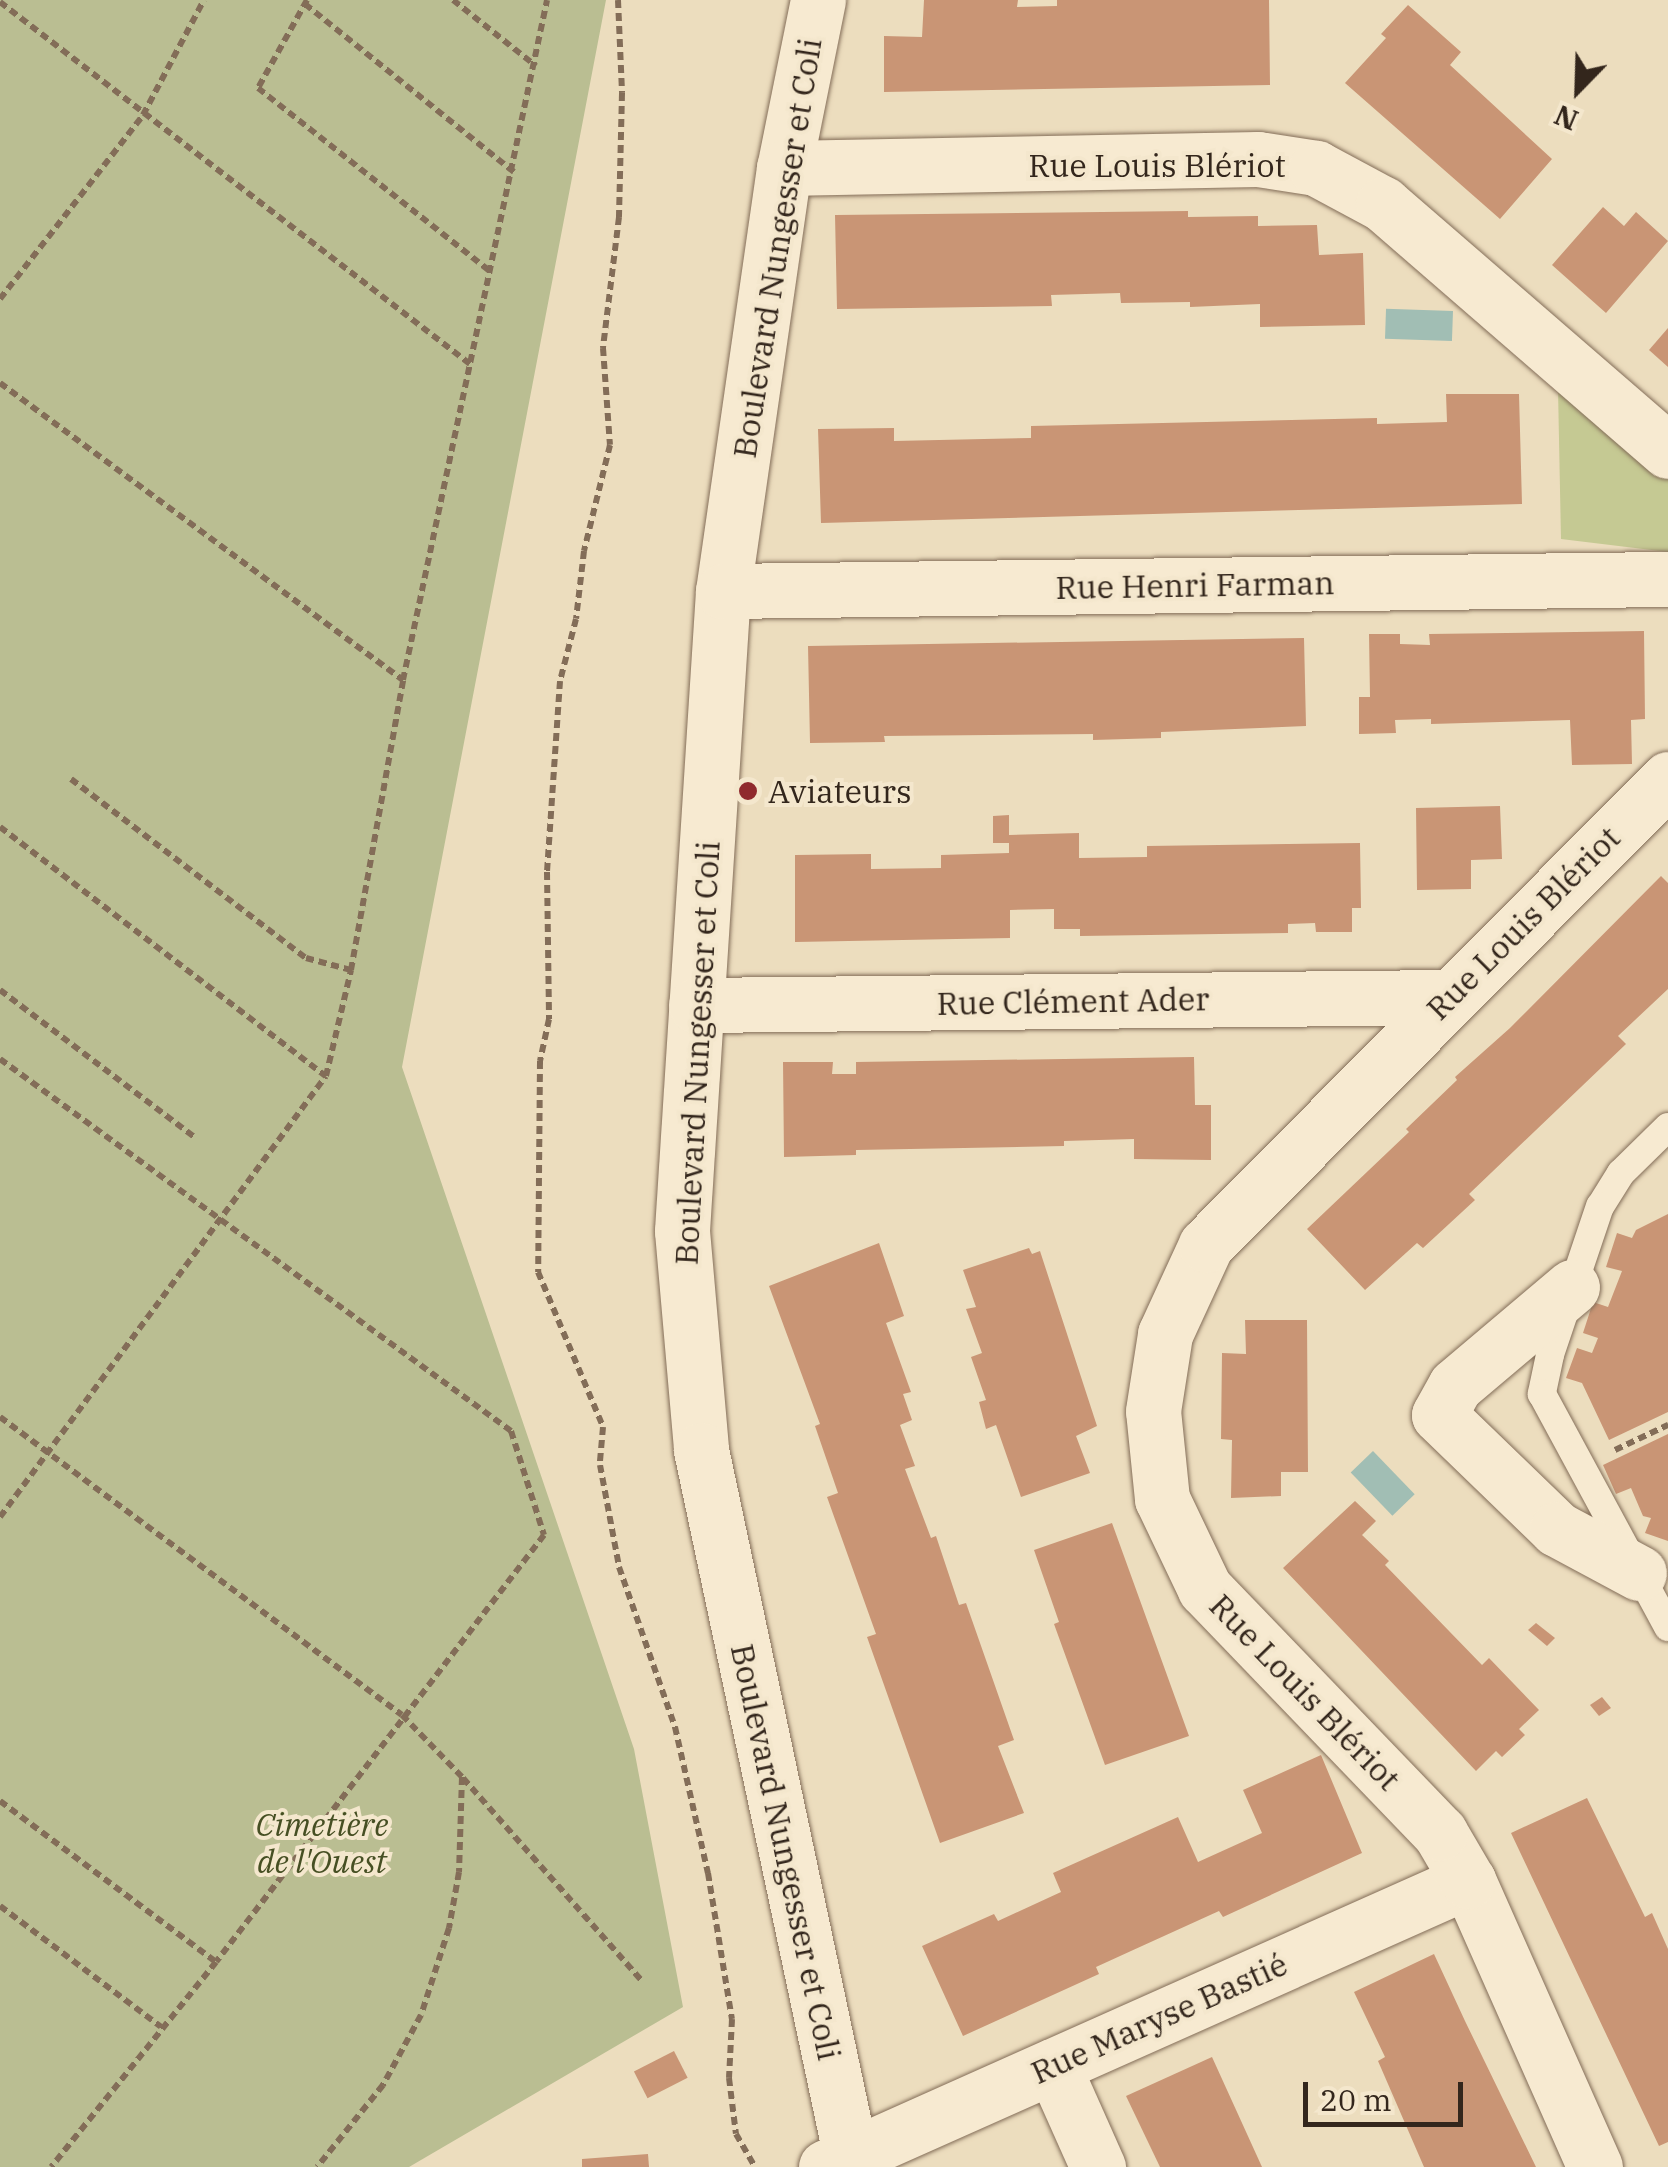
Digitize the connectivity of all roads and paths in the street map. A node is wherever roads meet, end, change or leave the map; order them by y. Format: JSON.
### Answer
{"nodes":[{"id":1,"x":204,"y":0,"type":"edge"},
{"id":2,"x":453,"y":0,"type":"edge"},
{"id":3,"x":547,"y":0,"type":"edge"},
{"id":4,"x":618,"y":0,"type":"edge"},
{"id":5,"x":818,"y":0,"type":"edge"},
{"id":6,"x":0,"y":2,"type":"edge"},
{"id":7,"x":306,"y":2,"type":"edge"},
{"id":8,"x":536,"y":66,"type":"junction"},
{"id":9,"x":143,"y":115,"type":"junction"},
{"id":10,"x":784,"y":168,"type":"junction"},
{"id":11,"x":514,"y":172,"type":"junction"},
{"id":12,"x":491,"y":272,"type":"junction"},
{"id":13,"x":0,"y":299,"type":"edge"},
{"id":14,"x":470,"y":364,"type":"junction"},
{"id":15,"x":0,"y":383,"type":"edge"},
{"id":16,"x":1668,"y":451,"type":"edge"},
{"id":17,"x":1668,"y":579,"type":"edge"},
{"id":18,"x":722,"y":591,"type":"junction"},
{"id":19,"x":403,"y":680,"type":"junction"},
{"id":20,"x":71,"y":779,"type":"dead end"},
{"id":21,"x":1668,"y":779,"type":"edge"},
{"id":22,"x":0,"y":827,"type":"edge"},
{"id":23,"x":351,"y":970,"type":"junction"},
{"id":24,"x":0,"y":990,"type":"edge"},
{"id":25,"x":1449,"y":996,"type":"junction"},
{"id":26,"x":696,"y":1005,"type":"junction"},
{"id":27,"x":0,"y":1059,"type":"edge"},
{"id":28,"x":326,"y":1076,"type":"junction"},
{"id":29,"x":1668,"y":1127,"type":"edge"},
{"id":30,"x":196,"y":1138,"type":"dead end"},
{"id":31,"x":217,"y":1221,"type":"junction"},
{"id":32,"x":1572,"y":1287,"type":"junction"},
{"id":33,"x":0,"y":1417,"type":"edge"},
{"id":34,"x":1668,"y":1425,"type":"edge"},
{"id":35,"x":48,"y":1454,"type":"junction"},
{"id":36,"x":1580,"y":1466,"type":"junction"},
{"id":37,"x":0,"y":1517,"type":"edge"},
{"id":38,"x":1639,"y":1574,"type":"junction"},
{"id":39,"x":1668,"y":1627,"type":"edge"},
{"id":40,"x":402,"y":1716,"type":"junction"},
{"id":41,"x":462,"y":1777,"type":"junction"},
{"id":42,"x":0,"y":1801,"type":"edge"},
{"id":43,"x":1468,"y":1881,"type":"junction"},
{"id":44,"x":0,"y":1906,"type":"edge"},
{"id":45,"x":216,"y":1962,"type":"junction"},
{"id":46,"x":641,"y":1980,"type":"dead end"},
{"id":47,"x":161,"y":2027,"type":"junction"},
{"id":48,"x":1052,"y":2066,"type":"junction"},
{"id":49,"x":843,"y":2164,"type":"edge"},
{"id":50,"x":52,"y":2167,"type":"edge"},
{"id":51,"x":317,"y":2167,"type":"edge"},
{"id":52,"x":755,"y":2167,"type":"edge"},
{"id":53,"x":1098,"y":2167,"type":"edge"},
{"id":54,"x":1595,"y":2167,"type":"edge"}],
"edges":[{"from":1,"to":9,"type":"path"},
{"from":2,"to":8,"type":"path"},
{"from":3,"to":8,"type":"path"},
{"from":4,"to":52,"type":"path"},
{"from":5,"to":10,"type":"street","name":"Boulevard Nungesser et Coli"},
{"from":6,"to":9,"type":"path"},
{"from":7,"to":11,"type":"path"},
{"from":7,"to":12,"type":"path"},
{"from":8,"to":11,"type":"path"},
{"from":9,"to":13,"type":"path"},
{"from":9,"to":14,"type":"path"},
{"from":10,"to":16,"type":"street","name":"Rue Louis Blériot"},
{"from":10,"to":18,"type":"street","name":"Boulevard Nungesser et Coli"},
{"from":11,"to":12,"type":"path"},
{"from":12,"to":14,"type":"path"},
{"from":14,"to":19,"type":"path"},
{"from":15,"to":19,"type":"path"},
{"from":17,"to":18,"type":"street","name":"Rue Henri Farman"},
{"from":18,"to":26,"type":"street","name":"Boulevard Nungesser et Coli"},
{"from":19,"to":23,"type":"path"},
{"from":20,"to":23,"type":"path"},
{"from":21,"to":25,"type":"street","name":"Rue Louis Blériot"},
{"from":22,"to":28,"type":"path"},
{"from":23,"to":28,"type":"path"},
{"from":24,"to":30,"type":"path"},
{"from":25,"to":26,"type":"street","name":"Rue Clément Ader"},
{"from":25,"to":43,"type":"street","name":"Rue Louis Blériot"},
{"from":26,"to":49,"type":"street","name":"Boulevard Nungesser et Coli"},
{"from":27,"to":31,"type":"path"},
{"from":28,"to":31,"type":"path"},
{"from":29,"to":32,"type":"lane"},
{"from":31,"to":35,"type":"path"},
{"from":31,"to":40,"type":"path"},
{"from":32,"to":36,"type":"lane"},
{"from":32,"to":38,"type":"street"},
{"from":33,"to":35,"type":"path"},
{"from":34,"to":36,"type":"path"},
{"from":35,"to":37,"type":"path"},
{"from":35,"to":40,"type":"path"},
{"from":36,"to":38,"type":"lane"},
{"from":38,"to":39,"type":"lane"},
{"from":40,"to":41,"type":"path"},
{"from":40,"to":45,"type":"path"},
{"from":41,"to":46,"type":"path"},
{"from":41,"to":51,"type":"path"},
{"from":42,"to":45,"type":"path"},
{"from":43,"to":48,"type":"street","name":"Rue Maryse Bastié"},
{"from":43,"to":54,"type":"street","name":"Rue Louis Blériot"},
{"from":44,"to":47,"type":"path"},
{"from":45,"to":47,"type":"path"},
{"from":47,"to":50,"type":"path"},
{"from":48,"to":49,"type":"street","name":"Rue Maryse Bastié"},
{"from":48,"to":53,"type":"street"}]}
